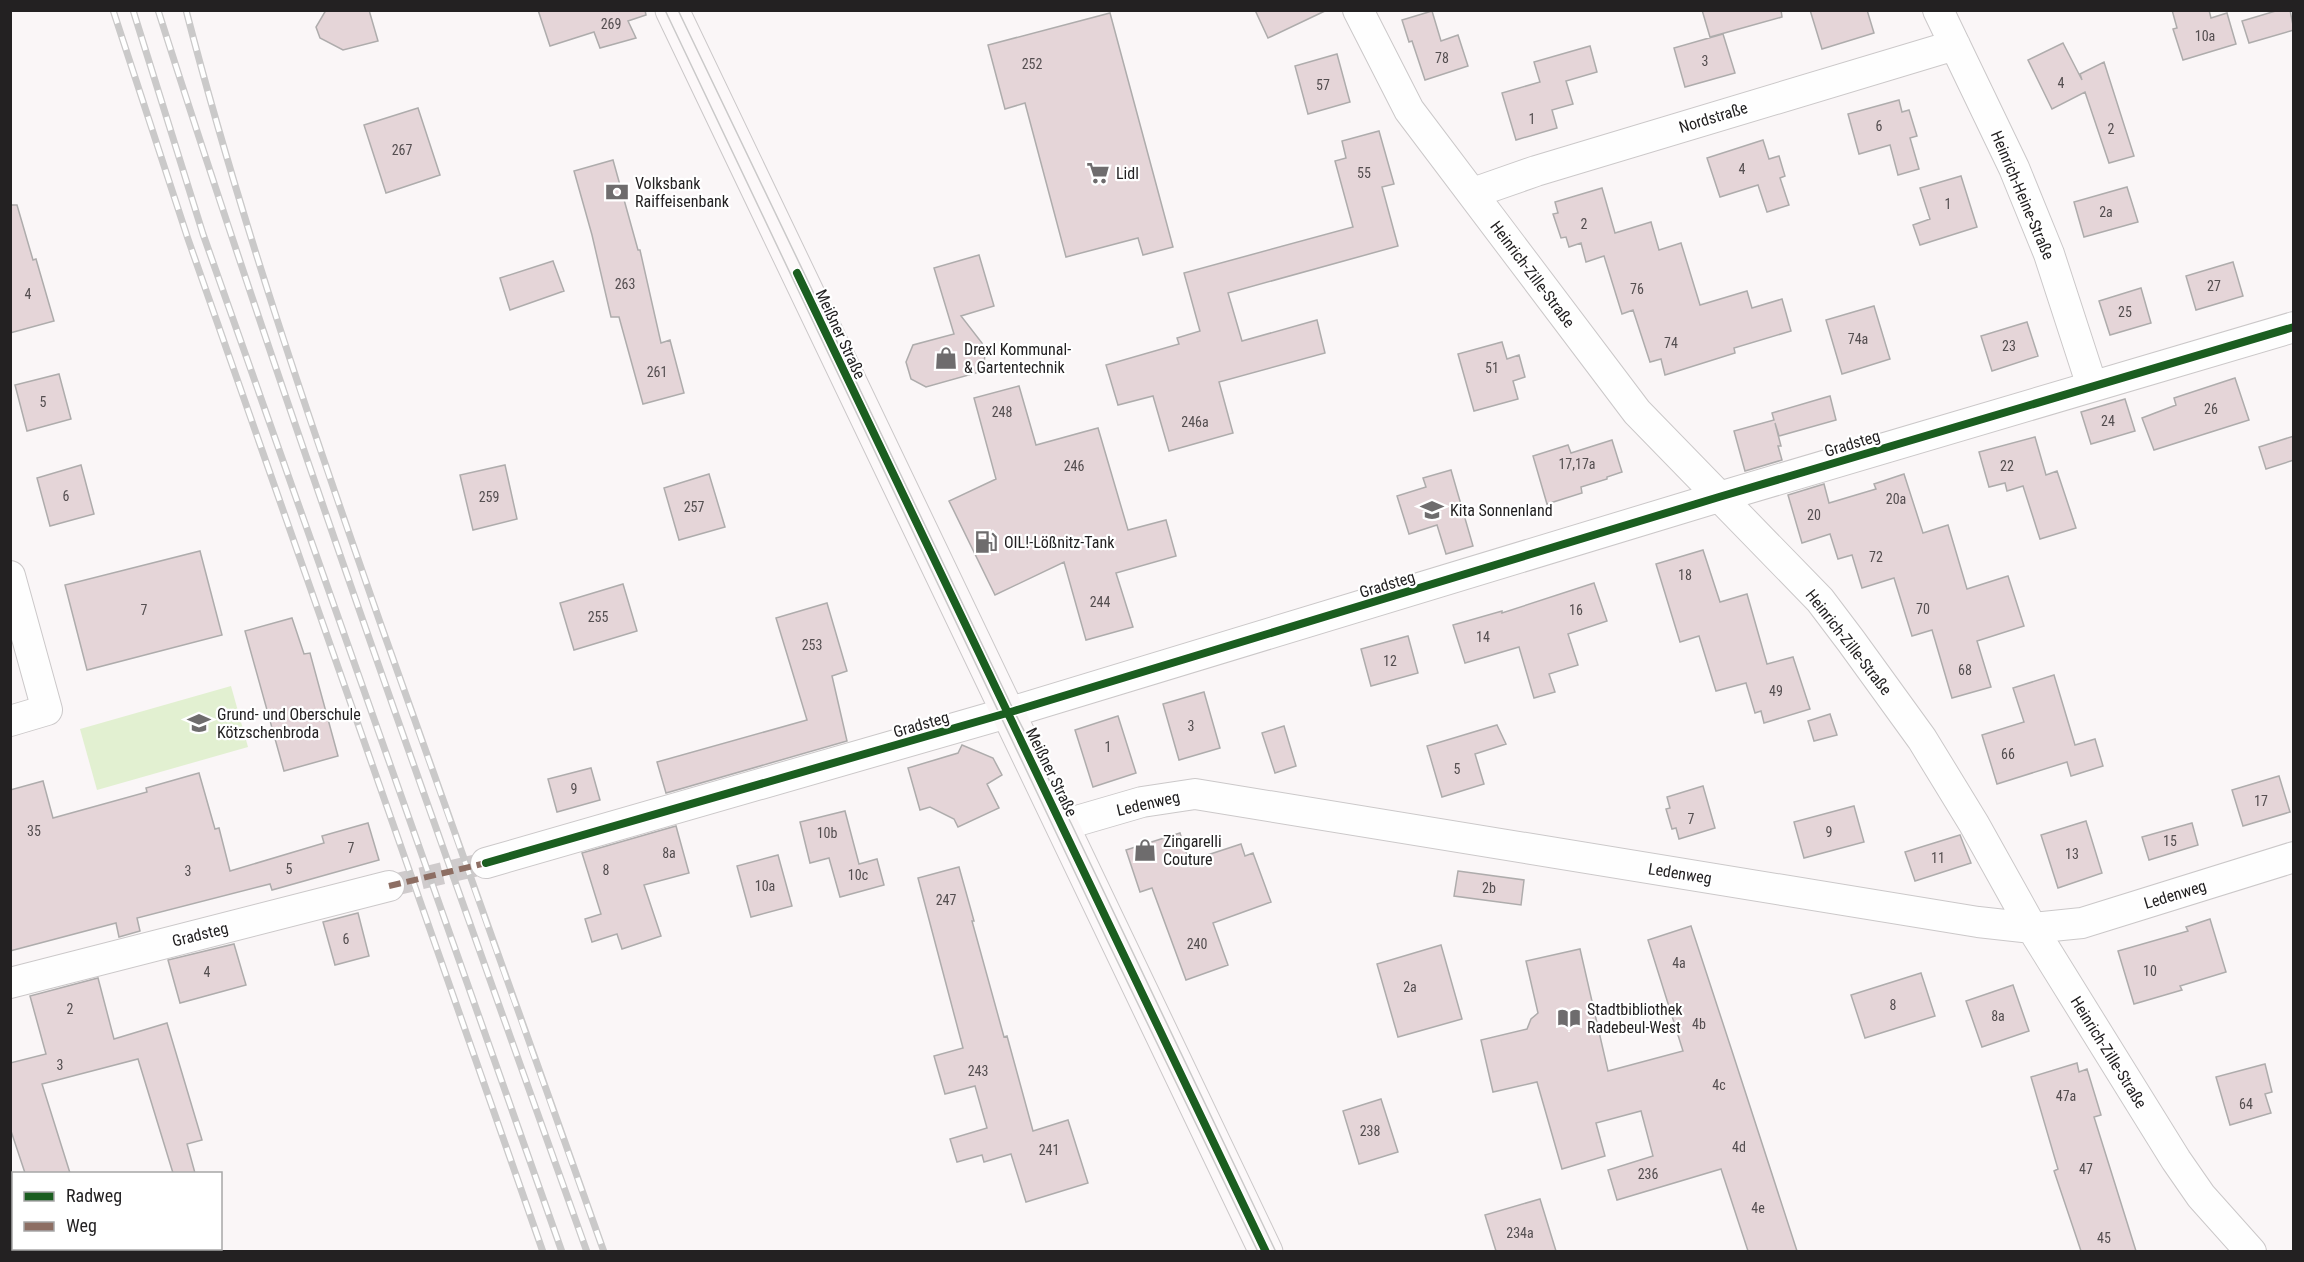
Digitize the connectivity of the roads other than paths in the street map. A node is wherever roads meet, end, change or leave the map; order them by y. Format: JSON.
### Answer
{"nodes":[{"id":1,"x":672,"y":10,"type":"edge"},
{"id":2,"x":1358,"y":10,"type":"edge"},
{"id":3,"x":1938,"y":10,"type":"edge"},
{"id":4,"x":1955,"y":45,"type":"junction"},
{"id":5,"x":1473,"y":193,"type":"junction"},
{"id":6,"x":2294,"y":327,"type":"edge"},
{"id":7,"x":2092,"y":386,"type":"junction"},
{"id":8,"x":1719,"y":497,"type":"junction"},
{"id":9,"x":10,"y":576,"type":"edge"},
{"id":10,"x":1008,"y":713,"type":"junction"},
{"id":11,"x":10,"y":722,"type":"edge"},
{"id":12,"x":1063,"y":825,"type":"junction"},
{"id":13,"x":2294,"y":857,"type":"edge"},
{"id":14,"x":486,"y":863,"type":"tunnel mouth"},
{"id":15,"x":389,"y":886,"type":"tunnel mouth"},
{"id":16,"x":2032,"y":928,"type":"junction"},
{"id":17,"x":10,"y":983,"type":"edge"},
{"id":18,"x":1266,"y":1251,"type":"edge"},
{"id":19,"x":2251,"y":1251,"type":"edge"}],
"edges":[{"from":1,"to":10,"type":"main road","name":"Meißner Straße"},
{"from":2,"to":5,"type":"street","name":"Heinrich-Zille-Straße"},
{"from":3,"to":4,"type":"street","name":"Heinrich-Heine-Straße"},
{"from":4,"to":5,"type":"street","name":"Nordstraße"},
{"from":4,"to":7,"type":"street","name":"Heinrich-Heine-Straße"},
{"from":5,"to":8,"type":"street","name":"Heinrich-Zille-Straße"},
{"from":6,"to":7,"type":"street","name":"Gradsteg"},
{"from":7,"to":8,"type":"street","name":"Gradsteg"},
{"from":8,"to":10,"type":"street","name":"Gradsteg"},
{"from":8,"to":16,"type":"street","name":"Heinrich-Zille-Straße"},
{"from":9,"to":11,"type":"street"},
{"from":10,"to":12,"type":"main road","name":"Meißner Straße"},
{"from":10,"to":14,"type":"street","name":"Gradsteg"},
{"from":12,"to":16,"type":"street","name":"Ledenweg"},
{"from":12,"to":18,"type":"main road","name":"Meißner Straße"},
{"from":13,"to":16,"type":"street","name":"Ledenweg"},
{"from":15,"to":17,"type":"street","name":"Gradsteg"},
{"from":16,"to":19,"type":"street","name":"Heinrich-Zille-Straße"}]}
